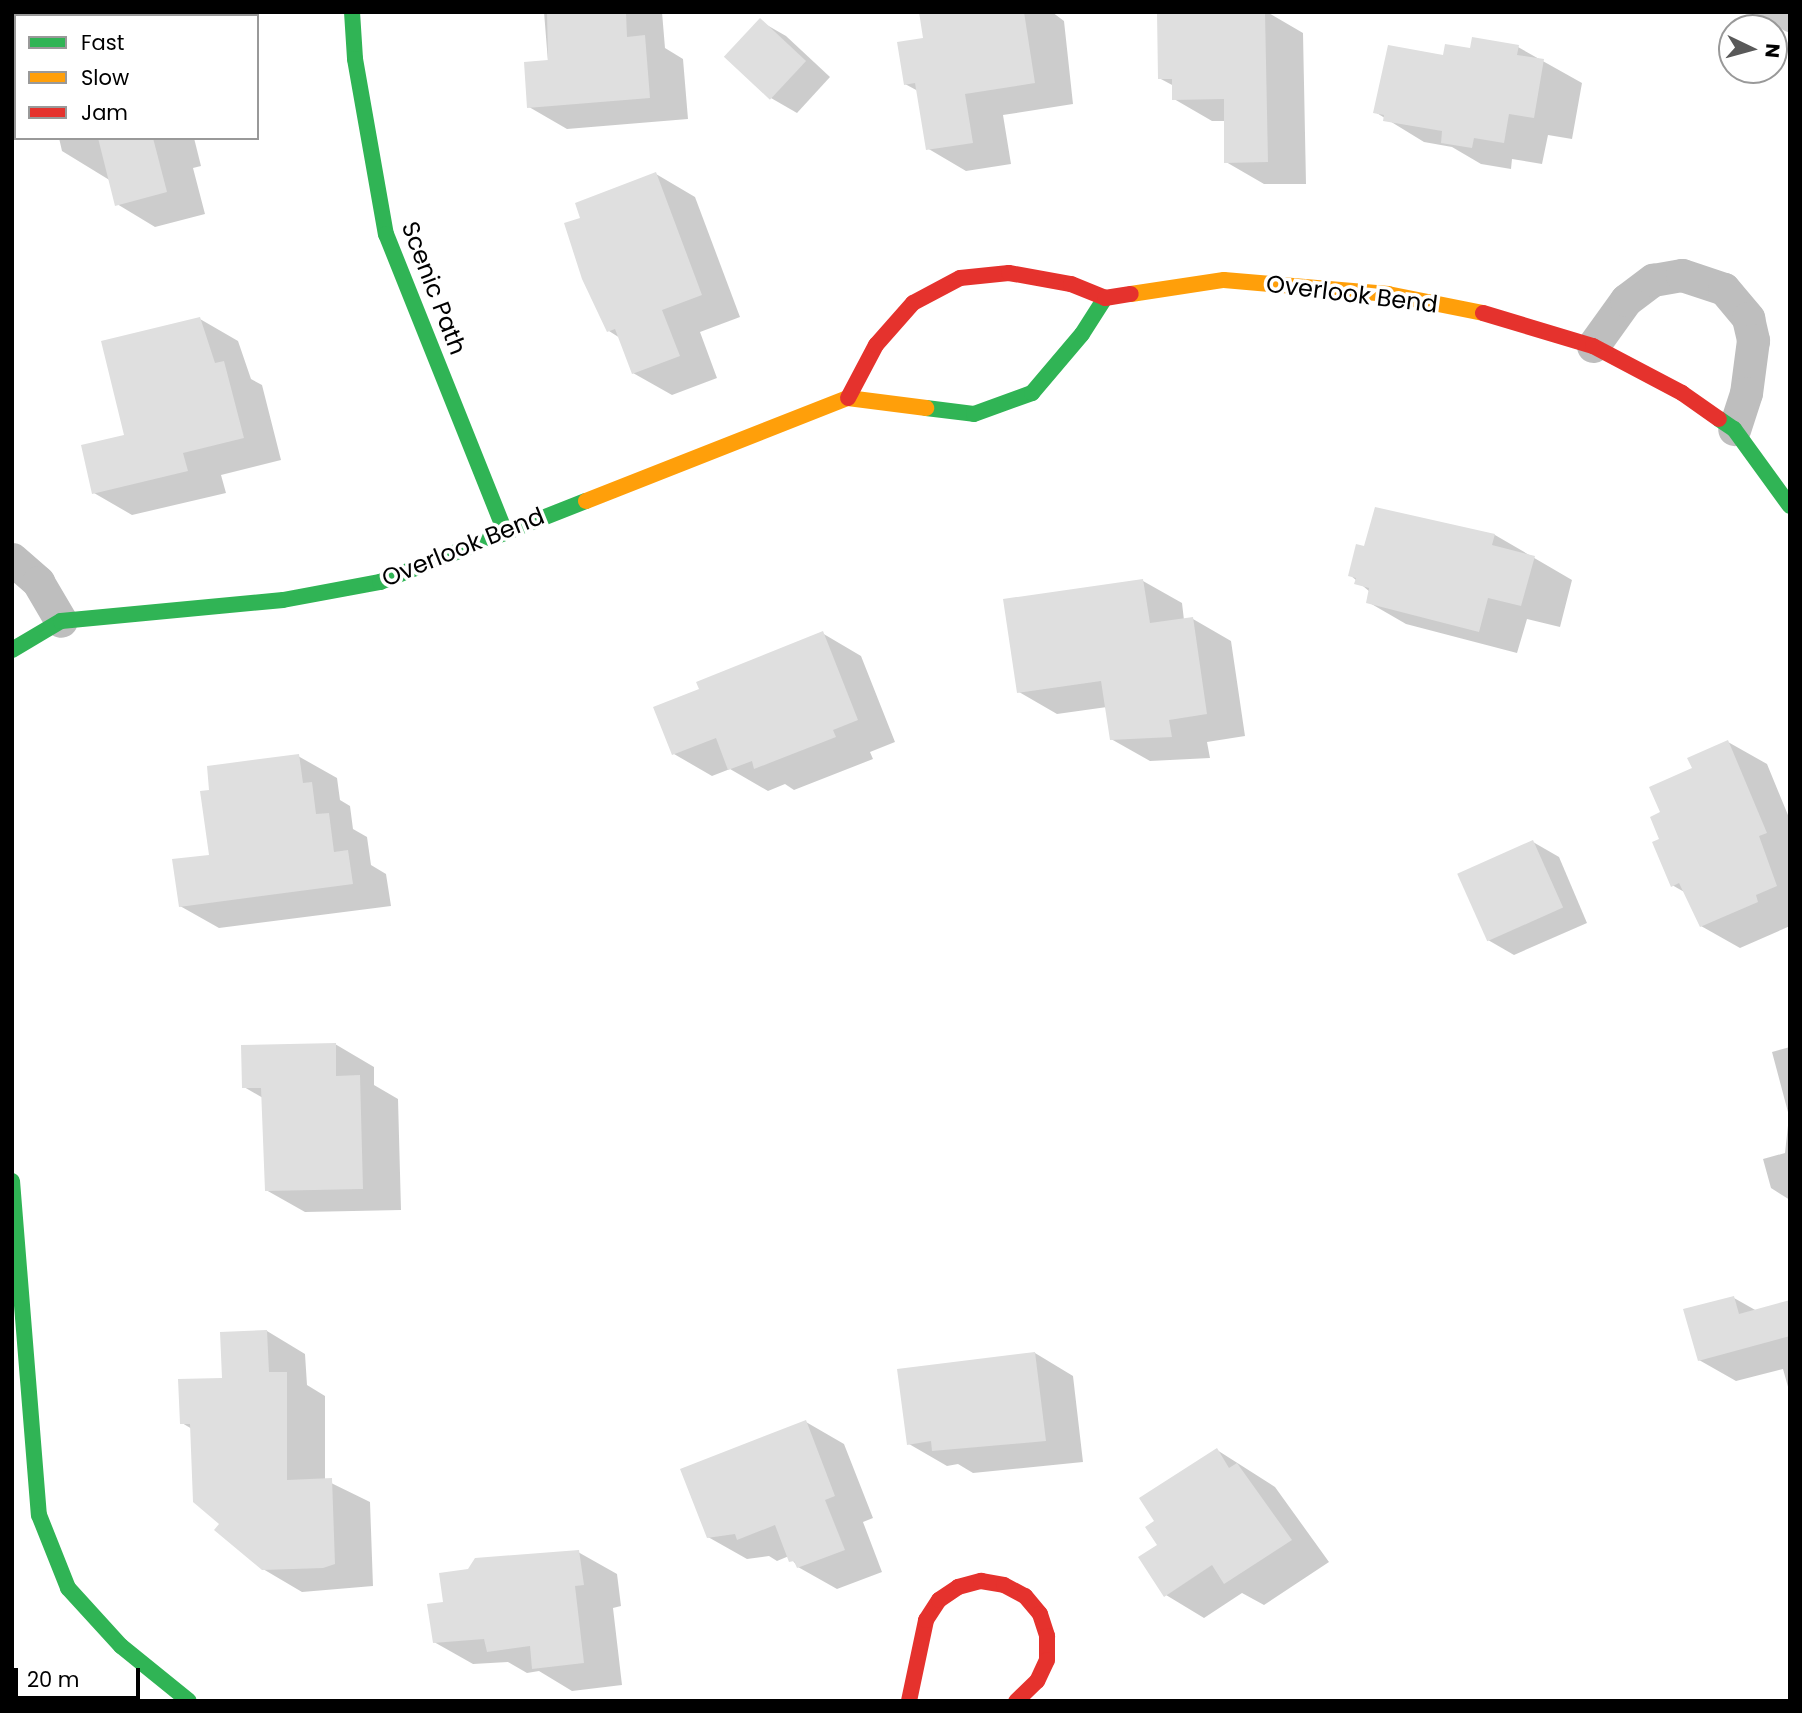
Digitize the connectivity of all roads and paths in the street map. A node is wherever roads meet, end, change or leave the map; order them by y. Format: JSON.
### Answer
{"nodes":[{"id":1,"x":352,"y":12,"type":"edge"},
{"id":2,"x":1105,"y":298,"type":"junction"},
{"id":3,"x":1593,"y":346,"type":"junction"},
{"id":4,"x":848,"y":398,"type":"junction"},
{"id":5,"x":1734,"y":429,"type":"junction"},
{"id":6,"x":1790,"y":506,"type":"edge"},
{"id":7,"x":504,"y":530,"type":"junction"},
{"id":8,"x":12,"y":559,"type":"edge"},
{"id":9,"x":61,"y":621,"type":"junction"},
{"id":10,"x":12,"y":650,"type":"edge"},
{"id":11,"x":12,"y":1181,"type":"edge"},
{"id":12,"x":189,"y":1701,"type":"edge"},
{"id":13,"x":909,"y":1701,"type":"edge"},
{"id":14,"x":1016,"y":1701,"type":"edge"}],
"edges":[{"from":1,"to":7,"type":"street","name":"Scenic Path"},
{"from":2,"to":3,"type":"street","name":"Overlook Bend"},
{"from":2,"to":4,"type":"street","name":"Overlook Bend"},
{"from":2,"to":4,"type":"street"},
{"from":3,"to":5,"type":"street","name":"Overlook Bend"},
{"from":3,"to":5,"type":"street"},
{"from":4,"to":7,"type":"street","name":"Overlook Bend"},
{"from":5,"to":6,"type":"street","name":"Overlook Bend"},
{"from":7,"to":9,"type":"street","name":"Overlook Bend"},
{"from":8,"to":9,"type":"street"},
{"from":9,"to":10,"type":"street","name":"Overlook Bend"},
{"from":11,"to":12,"type":"street"},
{"from":13,"to":14,"type":"street"}]}
